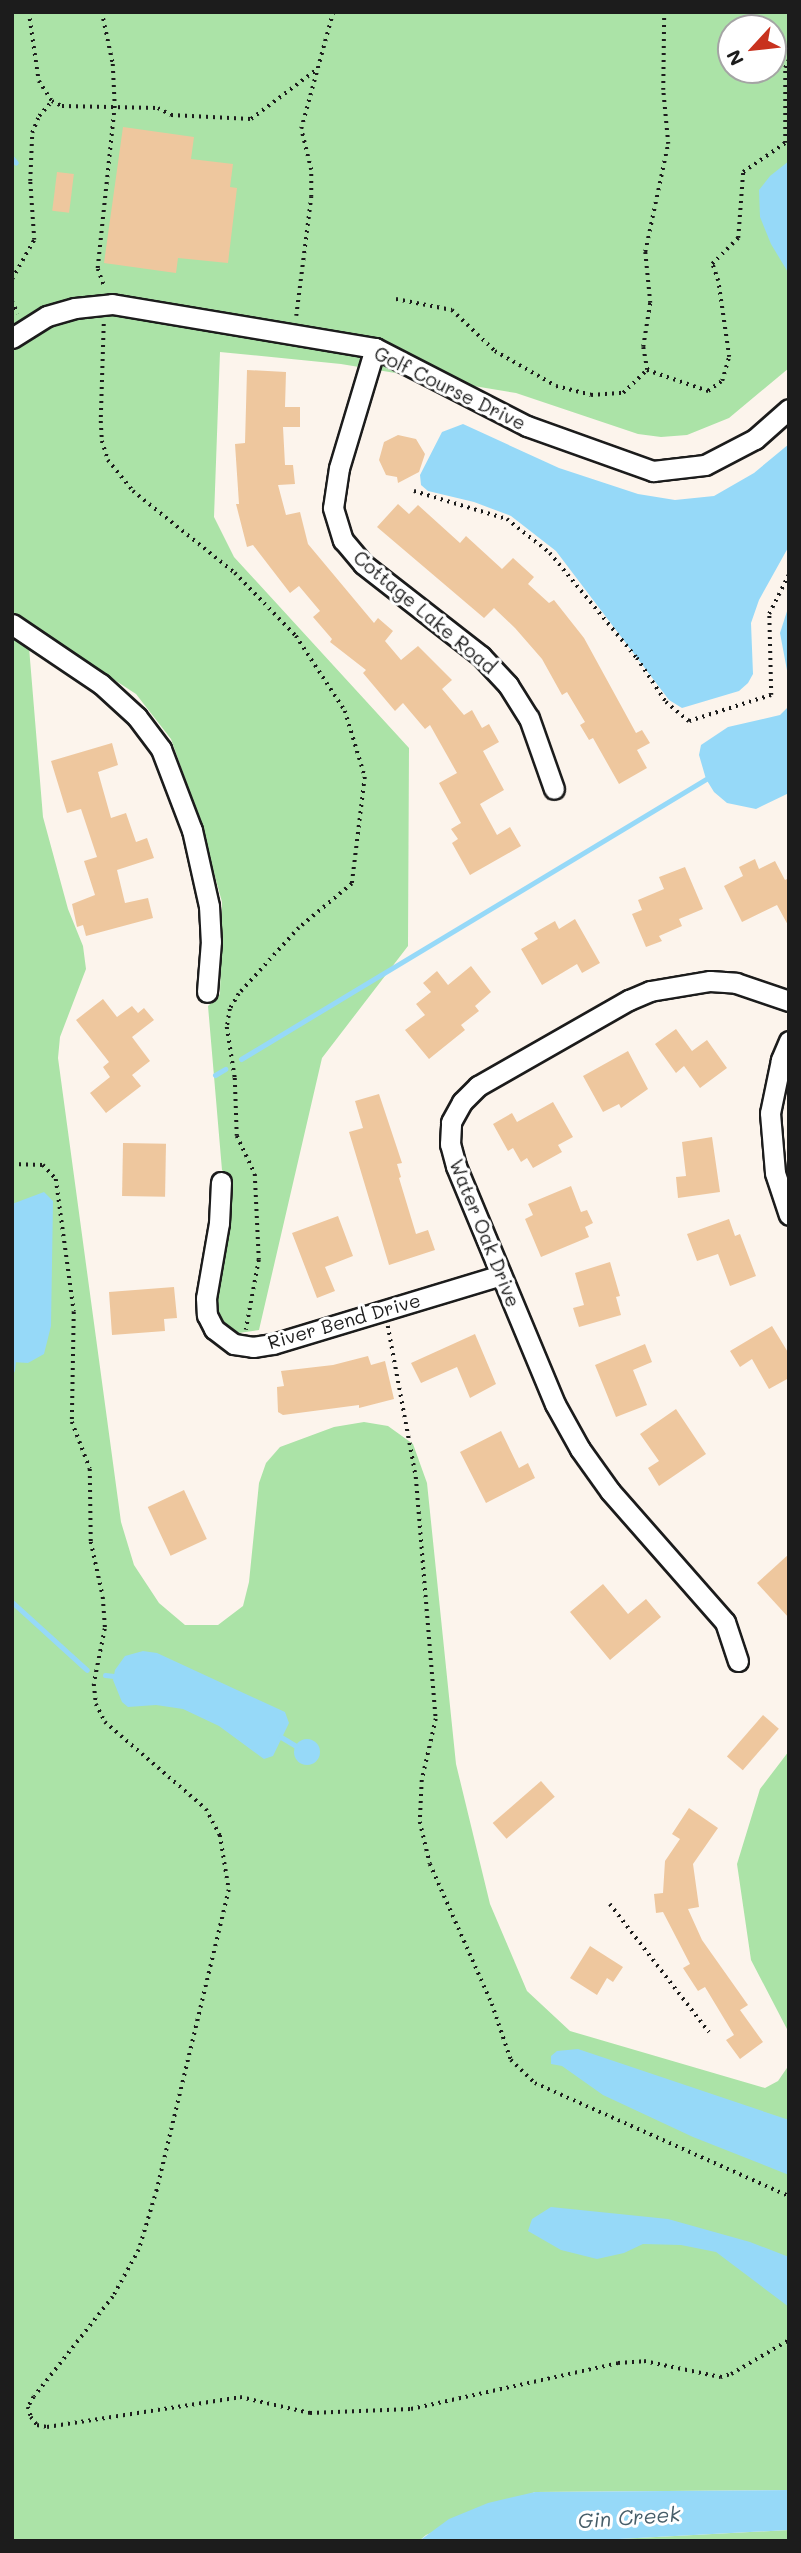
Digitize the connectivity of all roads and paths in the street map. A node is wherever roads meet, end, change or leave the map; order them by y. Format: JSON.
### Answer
{"nodes":[{"id":1,"x":29,"y":12,"type":"edge"},
{"id":2,"x":103,"y":12,"type":"edge"},
{"id":3,"x":333,"y":12,"type":"edge"},
{"id":4,"x":664,"y":12,"type":"edge"},
{"id":5,"x":789,"y":59,"type":"edge"},
{"id":6,"x":316,"y":70,"type":"junction"},
{"id":7,"x":52,"y":101,"type":"junction"},
{"id":8,"x":115,"y":106,"type":"junction"},
{"id":9,"x":12,"y":279,"type":"edge"},
{"id":10,"x":396,"y":299,"type":"dead end"},
{"id":11,"x":104,"y":305,"type":"junction"},
{"id":12,"x":294,"y":335,"type":"junction"},
{"id":13,"x":12,"y":338,"type":"edge"},
{"id":14,"x":375,"y":348,"type":"junction"},
{"id":15,"x":647,"y":370,"type":"junction"},
{"id":16,"x":789,"y":409,"type":"edge"},
{"id":17,"x":414,"y":491,"type":"dead end"},
{"id":18,"x":789,"y":574,"type":"edge"},
{"id":19,"x":12,"y":624,"type":"edge"},
{"id":20,"x":554,"y":789,"type":"dead end"},
{"id":21,"x":207,"y":992,"type":"dead end"},
{"id":22,"x":789,"y":1001,"type":"edge"},
{"id":23,"x":789,"y":1041,"type":"edge"},
{"id":24,"x":12,"y":1164,"type":"edge"},
{"id":25,"x":221,"y":1182,"type":"dead end"},
{"id":26,"x":789,"y":1215,"type":"edge"},
{"id":27,"x":501,"y":1275,"type":"junction"},
{"id":28,"x":385,"y":1310,"type":"junction"},
{"id":29,"x":243,"y":1345,"type":"junction"},
{"id":30,"x":738,"y":1661,"type":"dead end"},
{"id":31,"x":610,"y":1905,"type":"dead end"},
{"id":32,"x":709,"y":2032,"type":"dead end"},
{"id":33,"x":789,"y":2196,"type":"edge"},
{"id":34,"x":789,"y":2340,"type":"edge"}],
"edges":[{"from":1,"to":7,"type":"path"},
{"from":2,"to":8,"type":"path"},
{"from":3,"to":6,"type":"path"},
{"from":4,"to":15,"type":"path"},
{"from":5,"to":15,"type":"path"},
{"from":6,"to":8,"type":"path"},
{"from":6,"to":12,"type":"path"},
{"from":7,"to":8,"type":"path"},
{"from":7,"to":9,"type":"path"},
{"from":8,"to":11,"type":"path"},
{"from":10,"to":15,"type":"path"},
{"from":11,"to":12,"type":"street","name":"Golf Course Drive"},
{"from":11,"to":13,"type":"street","name":"Golf Course Drive"},
{"from":11,"to":29,"type":"path"},
{"from":12,"to":14,"type":"street","name":"Golf Course Drive"},
{"from":14,"to":16,"type":"street","name":"Golf Course Drive"},
{"from":14,"to":20,"type":"street","name":"Cottage Lake Road"},
{"from":17,"to":18,"type":"path"},
{"from":19,"to":21,"type":"street"},
{"from":22,"to":27,"type":"street","name":"Water Oak Drive"},
{"from":23,"to":26,"type":"street"},
{"from":24,"to":34,"type":"path"},
{"from":25,"to":29,"type":"street","name":"River Bend Drive"},
{"from":27,"to":28,"type":"street","name":"River Bend Drive"},
{"from":27,"to":30,"type":"street","name":"Water Oak Drive"},
{"from":28,"to":29,"type":"street","name":"River Bend Drive"},
{"from":28,"to":33,"type":"path"},
{"from":31,"to":32,"type":"path"}]}
